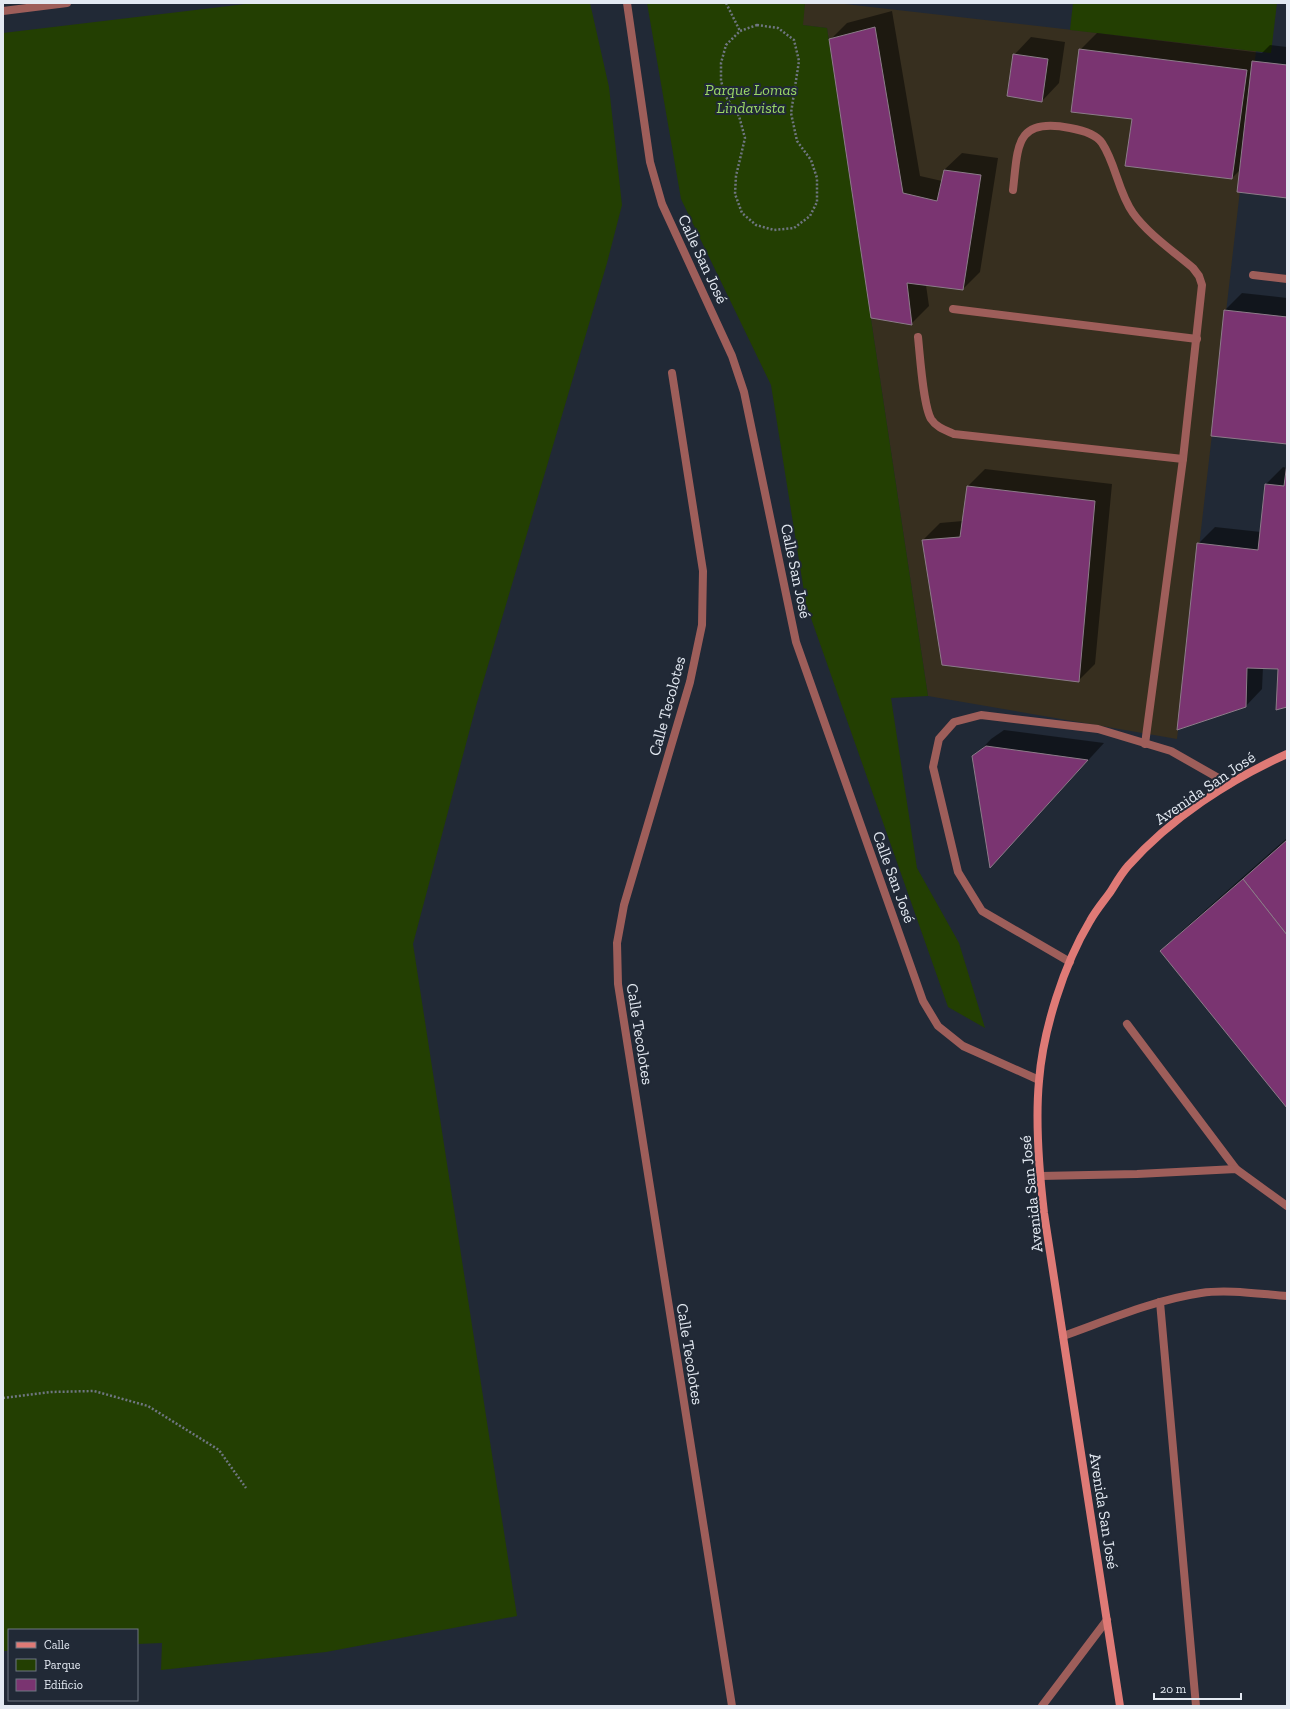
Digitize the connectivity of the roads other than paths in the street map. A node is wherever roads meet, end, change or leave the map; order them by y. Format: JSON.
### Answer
{"nodes":[{"id":1,"x":67,"y":3,"type":"edge"},
{"id":2,"x":626,"y":3,"type":"edge"},
{"id":3,"x":18,"y":6,"type":"edge"},
{"id":4,"x":3,"y":11,"type":"edge"},
{"id":5,"x":1013,"y":190,"type":"dead end"},
{"id":6,"x":1253,"y":275,"type":"dead end"},
{"id":7,"x":1287,"y":279,"type":"edge"},
{"id":8,"x":953,"y":309,"type":"dead end"},
{"id":9,"x":918,"y":337,"type":"dead end"},
{"id":10,"x":1197,"y":339,"type":"junction"},
{"id":11,"x":672,"y":373,"type":"dead end"},
{"id":12,"x":1183,"y":459,"type":"junction"},
{"id":13,"x":1145,"y":744,"type":"junction"},
{"id":14,"x":1287,"y":754,"type":"edge"},
{"id":15,"x":1229,"y":784,"type":"junction"},
{"id":16,"x":1070,"y":962,"type":"junction"},
{"id":17,"x":1127,"y":1024,"type":"dead end"},
{"id":18,"x":1039,"y":1080,"type":"junction"},
{"id":19,"x":1236,"y":1169,"type":"junction"},
{"id":20,"x":1040,"y":1176,"type":"junction"},
{"id":21,"x":1287,"y":1206,"type":"edge"},
{"id":22,"x":1287,"y":1296,"type":"edge"},
{"id":23,"x":1160,"y":1302,"type":"junction"},
{"id":24,"x":1063,"y":1336,"type":"junction"},
{"id":25,"x":1107,"y":1620,"type":"junction"},
{"id":26,"x":732,"y":1706,"type":"edge"},
{"id":27,"x":1042,"y":1706,"type":"edge"},
{"id":28,"x":1120,"y":1706,"type":"edge"},
{"id":29,"x":1196,"y":1706,"type":"edge"}],
"edges":[{"from":1,"to":3,"type":"street"},
{"from":2,"to":18,"type":"street","name":"Calle San José"},
{"from":3,"to":4,"type":"street"},
{"from":5,"to":10,"type":"street"},
{"from":6,"to":7,"type":"street"},
{"from":8,"to":10,"type":"street"},
{"from":9,"to":12,"type":"street"},
{"from":10,"to":12,"type":"street"},
{"from":11,"to":26,"type":"street","name":"Calle Tecolotes"},
{"from":12,"to":13,"type":"street"},
{"from":13,"to":15,"type":"street"},
{"from":13,"to":16,"type":"street"},
{"from":14,"to":15,"type":"main road","name":"Avenida San José"},
{"from":15,"to":16,"type":"main road","name":"Avenida San José"},
{"from":16,"to":18,"type":"main road","name":"Avenida San José"},
{"from":17,"to":19,"type":"street"},
{"from":18,"to":20,"type":"main road","name":"Avenida San José"},
{"from":19,"to":20,"type":"street"},
{"from":19,"to":21,"type":"street"},
{"from":20,"to":24,"type":"main road","name":"Avenida San José"},
{"from":22,"to":23,"type":"street"},
{"from":23,"to":24,"type":"street"},
{"from":23,"to":29,"type":"street"},
{"from":24,"to":25,"type":"main road","name":"Avenida San José"},
{"from":25,"to":27,"type":"street"},
{"from":25,"to":28,"type":"main road","name":"Avenida San José"}]}
